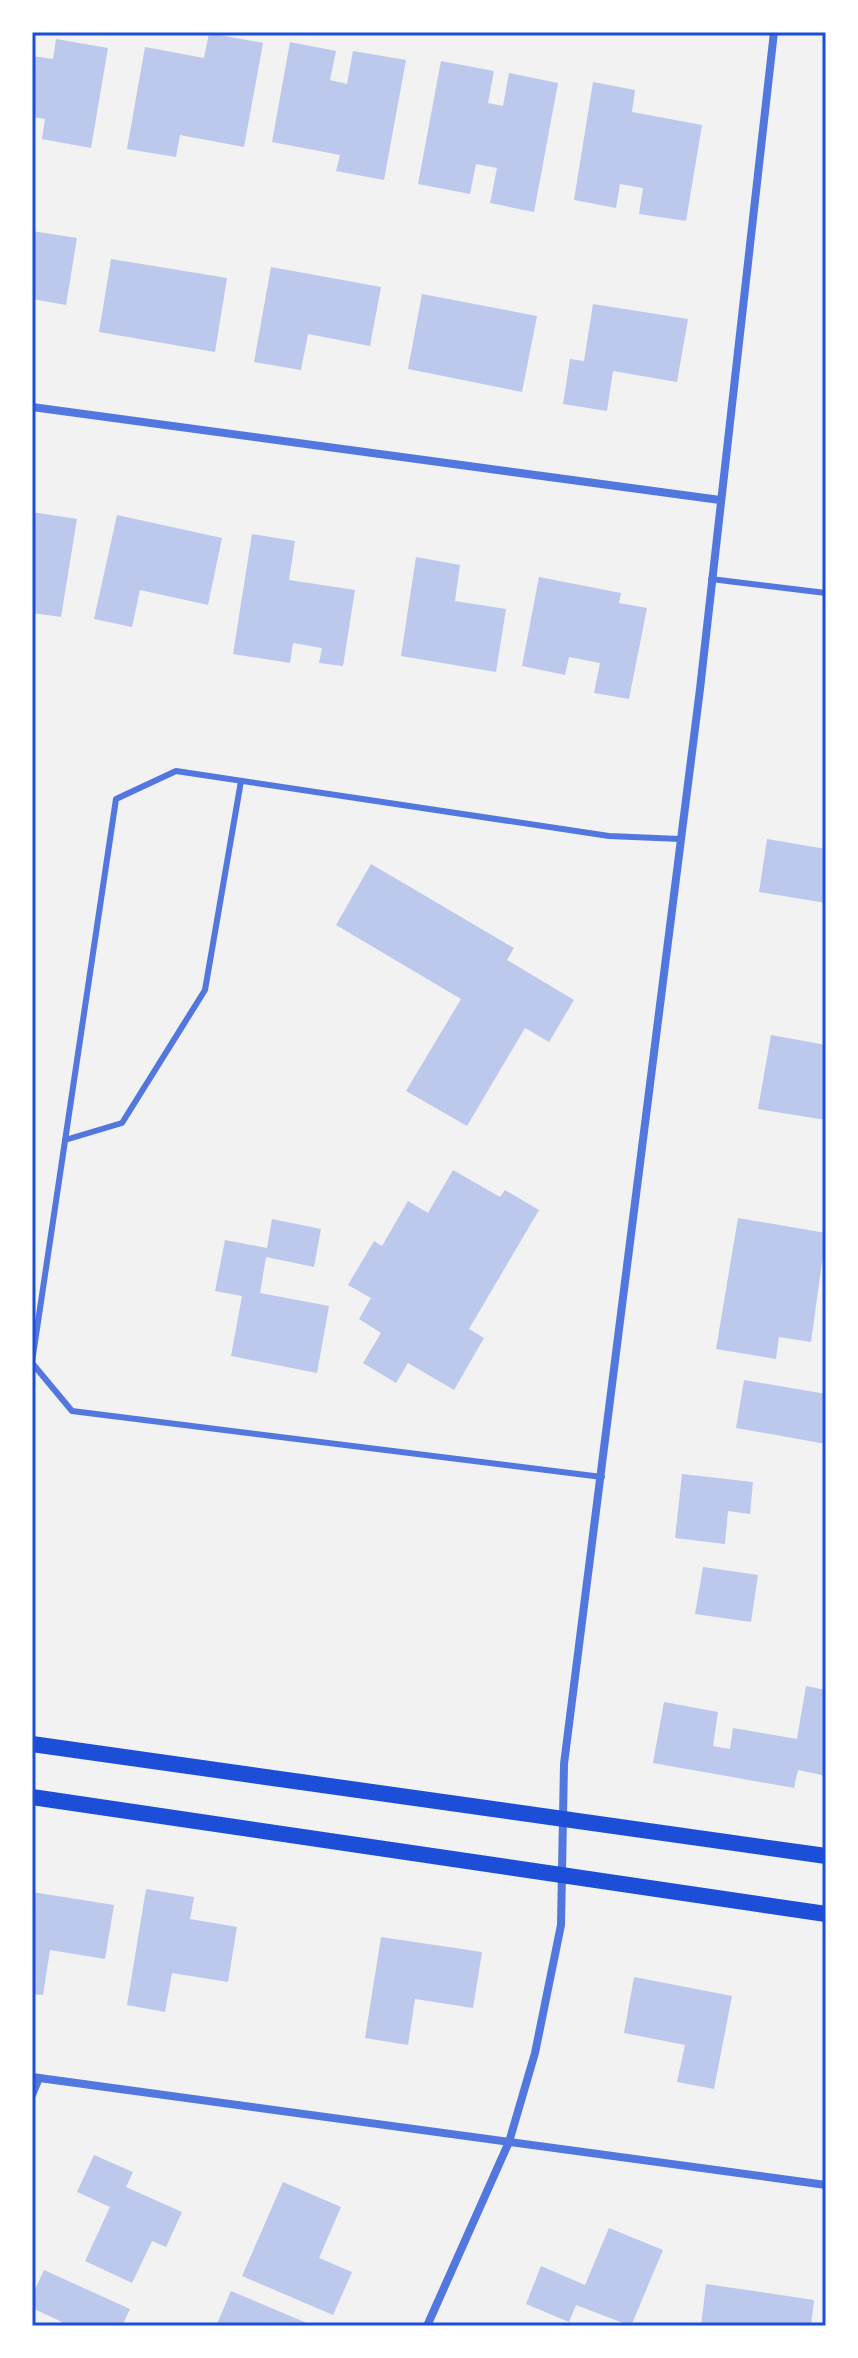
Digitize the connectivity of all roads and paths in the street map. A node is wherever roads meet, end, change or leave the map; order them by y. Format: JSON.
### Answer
{"nodes":[{"id":1,"x":774,"y":32,"type":"edge"},
{"id":2,"x":32,"y":407,"type":"edge"},
{"id":3,"x":720,"y":500,"type":"junction"},
{"id":4,"x":711,"y":579,"type":"junction"},
{"id":5,"x":826,"y":593,"type":"edge"},
{"id":6,"x":241,"y":781,"type":"junction"},
{"id":7,"x":680,"y":839,"type":"junction"},
{"id":8,"x":65,"y":1140,"type":"junction"},
{"id":9,"x":32,"y":1363,"type":"edge"},
{"id":10,"x":602,"y":1477,"type":"junction"},
{"id":11,"x":32,"y":1744,"type":"edge"},
{"id":12,"x":32,"y":1797,"type":"edge"},
{"id":13,"x":563,"y":1819,"type":"junction"},
{"id":14,"x":826,"y":1856,"type":"edge"},
{"id":15,"x":562,"y":1876,"type":"junction"},
{"id":16,"x":826,"y":1914,"type":"edge"},
{"id":17,"x":36,"y":2078,"type":"edge"},
{"id":18,"x":32,"y":2095,"type":"edge"},
{"id":19,"x":509,"y":2142,"type":"junction"},
{"id":20,"x":826,"y":2185,"type":"edge"},
{"id":21,"x":427,"y":2326,"type":"edge"}],
"edges":[{"from":1,"to":3,"type":"street"},
{"from":2,"to":3,"type":"street"},
{"from":3,"to":4,"type":"street"},
{"from":4,"to":5,"type":"lane"},
{"from":4,"to":7,"type":"street"},
{"from":6,"to":7,"type":"lane"},
{"from":6,"to":8,"type":"lane"},
{"from":6,"to":8,"type":"lane"},
{"from":7,"to":10,"type":"street"},
{"from":8,"to":9,"type":"lane"},
{"from":9,"to":10,"type":"lane"},
{"from":10,"to":13,"type":"street"},
{"from":11,"to":13,"type":"main road"},
{"from":12,"to":15,"type":"main road"},
{"from":13,"to":14,"type":"main road"},
{"from":13,"to":15,"type":"street"},
{"from":15,"to":16,"type":"main road"},
{"from":15,"to":19,"type":"street"},
{"from":17,"to":18,"type":"street"},
{"from":17,"to":19,"type":"street"},
{"from":19,"to":20,"type":"street"},
{"from":19,"to":21,"type":"street"}]}
